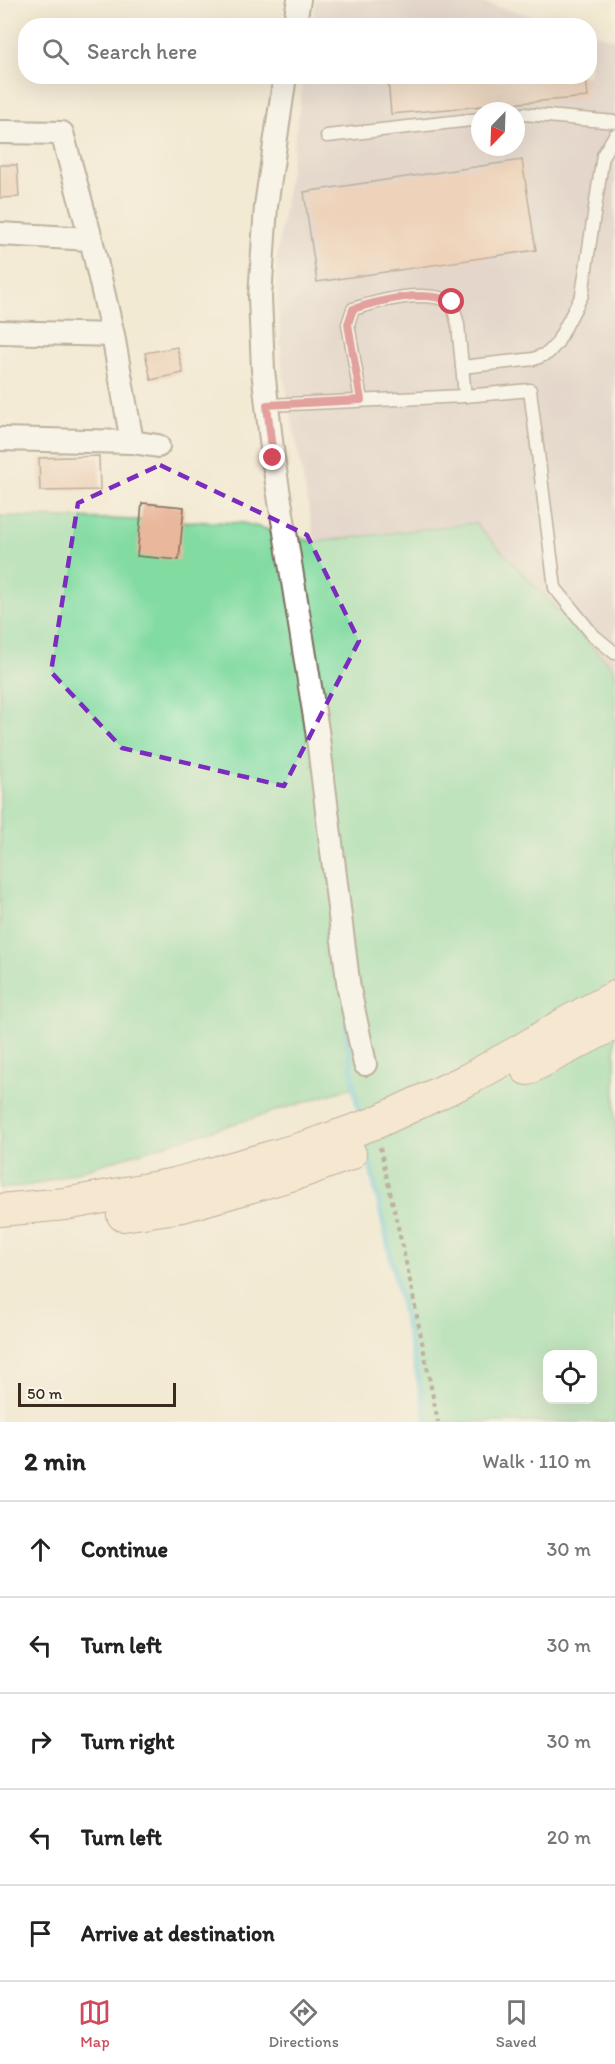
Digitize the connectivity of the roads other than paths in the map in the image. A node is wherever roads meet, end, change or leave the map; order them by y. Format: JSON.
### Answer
{"nodes":[{"id":1,"x":299,"y":0,"type":"edge"},
{"id":2,"x":296,"y":18,"type":"edge"},
{"id":3,"x":284,"y":84,"type":"edge"},
{"id":4,"x":525,"y":116,"type":"edge"},
{"id":5,"x":471,"y":120,"type":"edge"},
{"id":6,"x":615,"y":122,"type":"edge"},
{"id":7,"x":0,"y":132,"type":"edge"},
{"id":8,"x":615,"y":135,"type":"edge"},
{"id":9,"x":327,"y":136,"type":"dead end"},
{"id":10,"x":0,"y":234,"type":"edge"},
{"id":11,"x":91,"y":239,"type":"junction"},
{"id":12,"x":0,"y":332,"type":"edge"},
{"id":13,"x":113,"y":335,"type":"junction"},
{"id":14,"x":462,"y":368,"type":"junction"},
{"id":15,"x":465,"y":396,"type":"junction"},
{"id":16,"x":361,"y":400,"type":"junction"},
{"id":17,"x":267,"y":405,"type":"junction"},
{"id":18,"x":0,"y":439,"type":"edge"},
{"id":19,"x":132,"y":442,"type":"junction"},
{"id":20,"x":158,"y":446,"type":"dead end"},
{"id":21,"x":615,"y":653,"type":"edge"},
{"id":22,"x":615,"y":997,"type":"edge"},
{"id":23,"x":615,"y":1023,"type":"edge"},
{"id":24,"x":365,"y":1064,"type":"dead end"},
{"id":25,"x":377,"y":1134,"type":"junction"},
{"id":26,"x":179,"y":1195,"type":"junction"},
{"id":27,"x":0,"y":1210,"type":"edge"},
{"id":28,"x":0,"y":1230,"type":"edge"}],
"edges":[{"from":1,"to":2,"type":"street"},
{"from":3,"to":17,"type":"street"},
{"from":4,"to":6,"type":"lane"},
{"from":5,"to":9,"type":"lane"},
{"from":7,"to":11,"type":"street"},
{"from":8,"to":14,"type":"lane"},
{"from":10,"to":11,"type":"street"},
{"from":11,"to":13,"type":"street"},
{"from":12,"to":13,"type":"street"},
{"from":13,"to":19,"type":"street"},
{"from":14,"to":15,"type":"lane"},
{"from":14,"to":16,"type":"lane"},
{"from":15,"to":16,"type":"lane"},
{"from":15,"to":21,"type":"lane"},
{"from":16,"to":17,"type":"lane"},
{"from":17,"to":24,"type":"street"},
{"from":18,"to":19,"type":"street"},
{"from":19,"to":20,"type":"street"},
{"from":22,"to":25,"type":"main road"},
{"from":23,"to":25,"type":"main road"},
{"from":25,"to":26,"type":"main road"},
{"from":26,"to":27,"type":"main road"},
{"from":26,"to":28,"type":"main road"}]}
